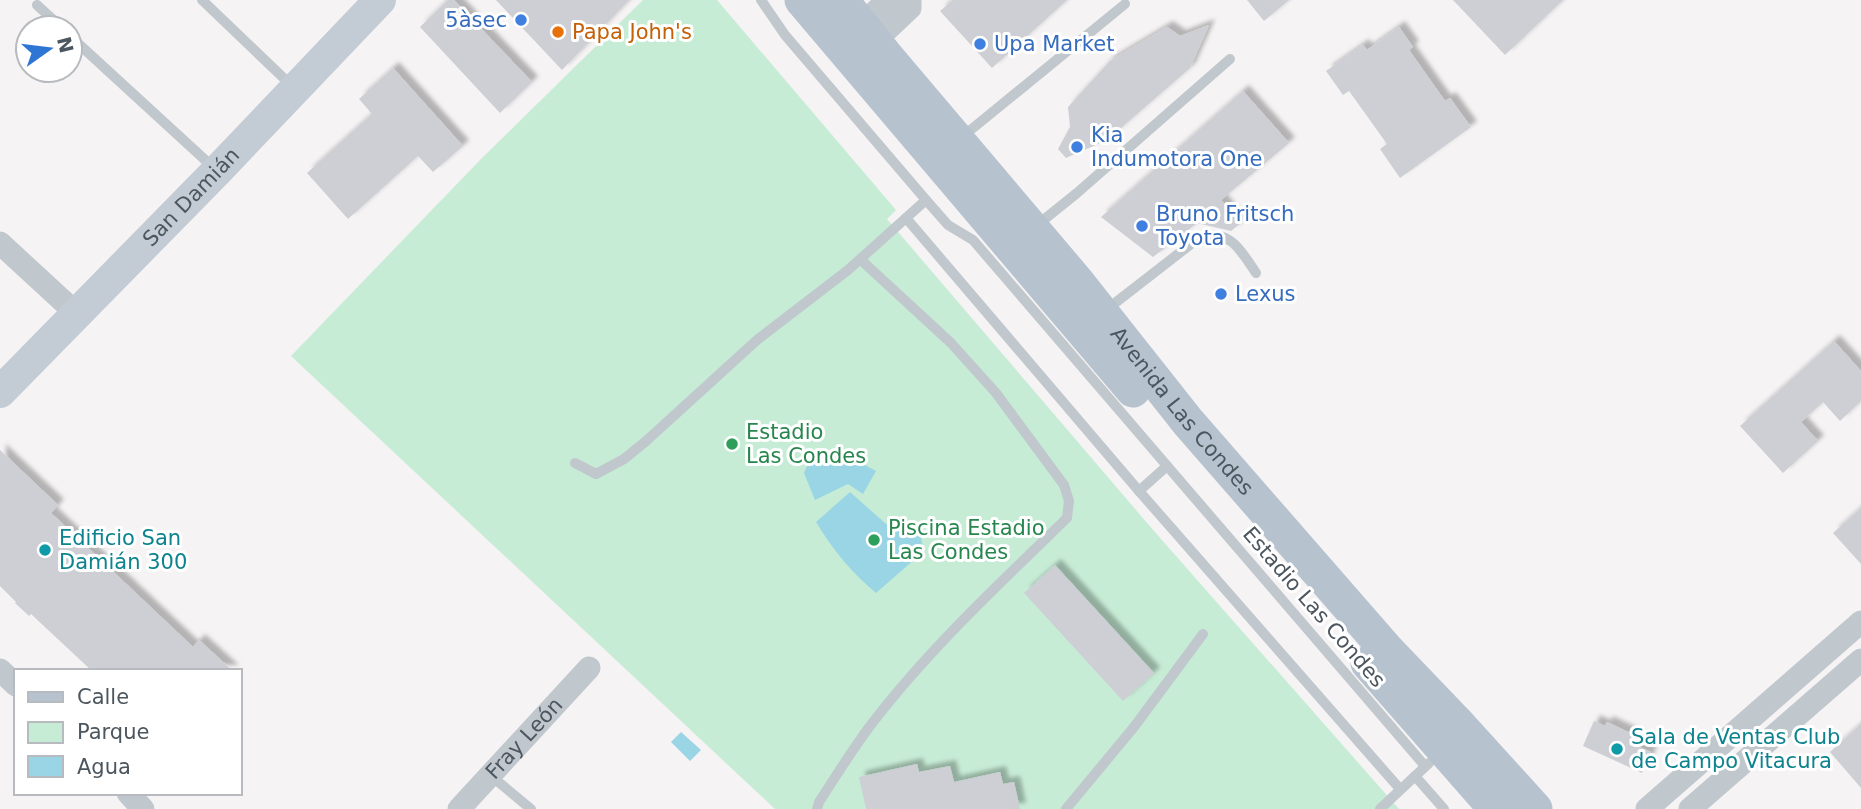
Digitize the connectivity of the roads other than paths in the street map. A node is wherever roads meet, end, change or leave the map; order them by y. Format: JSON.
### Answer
{"nodes":[{"id":1,"x":202,"y":0,"type":"edge"},
{"id":2,"x":380,"y":0,"type":"edge"},
{"id":3,"x":761,"y":0,"type":"edge"},
{"id":4,"x":802,"y":0,"type":"edge"},
{"id":5,"x":888,"y":0,"type":"edge"},
{"id":6,"x":911,"y":0,"type":"edge"},
{"id":7,"x":1125,"y":4,"type":"dead end"},
{"id":8,"x":37,"y":5,"type":"dead end"},
{"id":9,"x":47,"y":14,"type":"edge"},
{"id":10,"x":859,"y":22,"type":"edge"},
{"id":11,"x":84,"y":49,"type":"edge"},
{"id":12,"x":1230,"y":59,"type":"dead end"},
{"id":13,"x":295,"y":89,"type":"junction"},
{"id":14,"x":958,"y":141,"type":"junction"},
{"id":15,"x":217,"y":171,"type":"junction"},
{"id":16,"x":926,"y":200,"type":"junction"},
{"id":17,"x":906,"y":218,"type":"junction"},
{"id":18,"x":1032,"y":228,"type":"junction"},
{"id":19,"x":0,"y":243,"type":"edge"},
{"id":20,"x":861,"y":260,"type":"junction"},
{"id":21,"x":1256,"y":273,"type":"dead end"},
{"id":22,"x":1102,"y":313,"type":"junction"},
{"id":23,"x":77,"y":314,"type":"junction"},
{"id":24,"x":0,"y":392,"type":"edge"},
{"id":25,"x":575,"y":463,"type":"dead end"},
{"id":26,"x":1167,"y":466,"type":"junction"},
{"id":27,"x":1139,"y":491,"type":"junction"},
{"id":28,"x":1861,"y":622,"type":"edge"},
{"id":29,"x":1203,"y":634,"type":"dead end"},
{"id":30,"x":1861,"y":660,"type":"edge"},
{"id":31,"x":589,"y":668,"type":"dead end"},
{"id":32,"x":0,"y":670,"type":"edge"},
{"id":33,"x":14,"y":683,"type":"edge"},
{"id":34,"x":1727,"y":738,"type":"junction"},
{"id":35,"x":1434,"y":757,"type":"junction"},
{"id":36,"x":1747,"y":760,"type":"junction"},
{"id":37,"x":490,"y":775,"type":"junction"},
{"id":38,"x":1415,"y":776,"type":"junction"},
{"id":39,"x":1400,"y":789,"type":"junction"},
{"id":40,"x":130,"y":795,"type":"edge"},
{"id":41,"x":144,"y":809,"type":"edge"},
{"id":42,"x":458,"y":809,"type":"edge"},
{"id":43,"x":531,"y":809,"type":"edge"},
{"id":44,"x":817,"y":809,"type":"edge"},
{"id":45,"x":1066,"y":809,"type":"edge"},
{"id":46,"x":1380,"y":809,"type":"edge"},
{"id":47,"x":1444,"y":809,"type":"edge"},
{"id":48,"x":1496,"y":809,"type":"edge"},
{"id":49,"x":1535,"y":809,"type":"edge"},
{"id":50,"x":1647,"y":809,"type":"edge"},
{"id":51,"x":1690,"y":809,"type":"edge"}],
"edges":[{"from":1,"to":13,"type":"lane"},
{"from":2,"to":13,"type":"main road","name":"San Damián"},
{"from":3,"to":16,"type":"lane","name":"Estadio Las Condes"},
{"from":4,"to":35,"type":"main road","name":"Avenida Las Condes"},
{"from":5,"to":10,"type":"street"},
{"from":6,"to":10,"type":"street"},
{"from":7,"to":14,"type":"lane"},
{"from":8,"to":9,"type":"lane"},
{"from":10,"to":14,"type":"main road","name":"Avenida Las Condes"},
{"from":11,"to":15,"type":"lane"},
{"from":12,"to":18,"type":"lane"},
{"from":13,"to":15,"type":"main road","name":"San Damián"},
{"from":14,"to":18,"type":"main road","name":"Avenida Las Condes"},
{"from":15,"to":23,"type":"main road","name":"San Damián"},
{"from":16,"to":17,"type":"lane"},
{"from":16,"to":26,"type":"lane","name":"Estadio Las Condes"},
{"from":17,"to":20,"type":"lane"},
{"from":17,"to":27,"type":"lane"},
{"from":18,"to":22,"type":"main road","name":"Avenida Las Condes"},
{"from":19,"to":23,"type":"street"},
{"from":20,"to":25,"type":"lane"},
{"from":20,"to":44,"type":"lane"},
{"from":21,"to":22,"type":"lane"},
{"from":22,"to":49,"type":"main road","name":"Avenida Las Condes"},
{"from":23,"to":24,"type":"main road","name":"San Damián"},
{"from":26,"to":27,"type":"lane"},
{"from":26,"to":35,"type":"lane","name":"Estadio Las Condes"},
{"from":27,"to":39,"type":"lane"},
{"from":28,"to":34,"type":"street"},
{"from":29,"to":45,"type":"lane"},
{"from":30,"to":36,"type":"street"},
{"from":31,"to":37,"type":"street","name":"Fray León"},
{"from":32,"to":33,"type":"street"},
{"from":34,"to":36,"type":"street"},
{"from":34,"to":50,"type":"street"},
{"from":35,"to":38,"type":"lane"},
{"from":35,"to":48,"type":"main road","name":"Avenida Las Condes"},
{"from":36,"to":51,"type":"street"},
{"from":37,"to":42,"type":"street","name":"Fray León"},
{"from":37,"to":43,"type":"lane"},
{"from":38,"to":39,"type":"lane"},
{"from":38,"to":47,"type":"lane"},
{"from":39,"to":46,"type":"lane"},
{"from":40,"to":41,"type":"street"}]}
